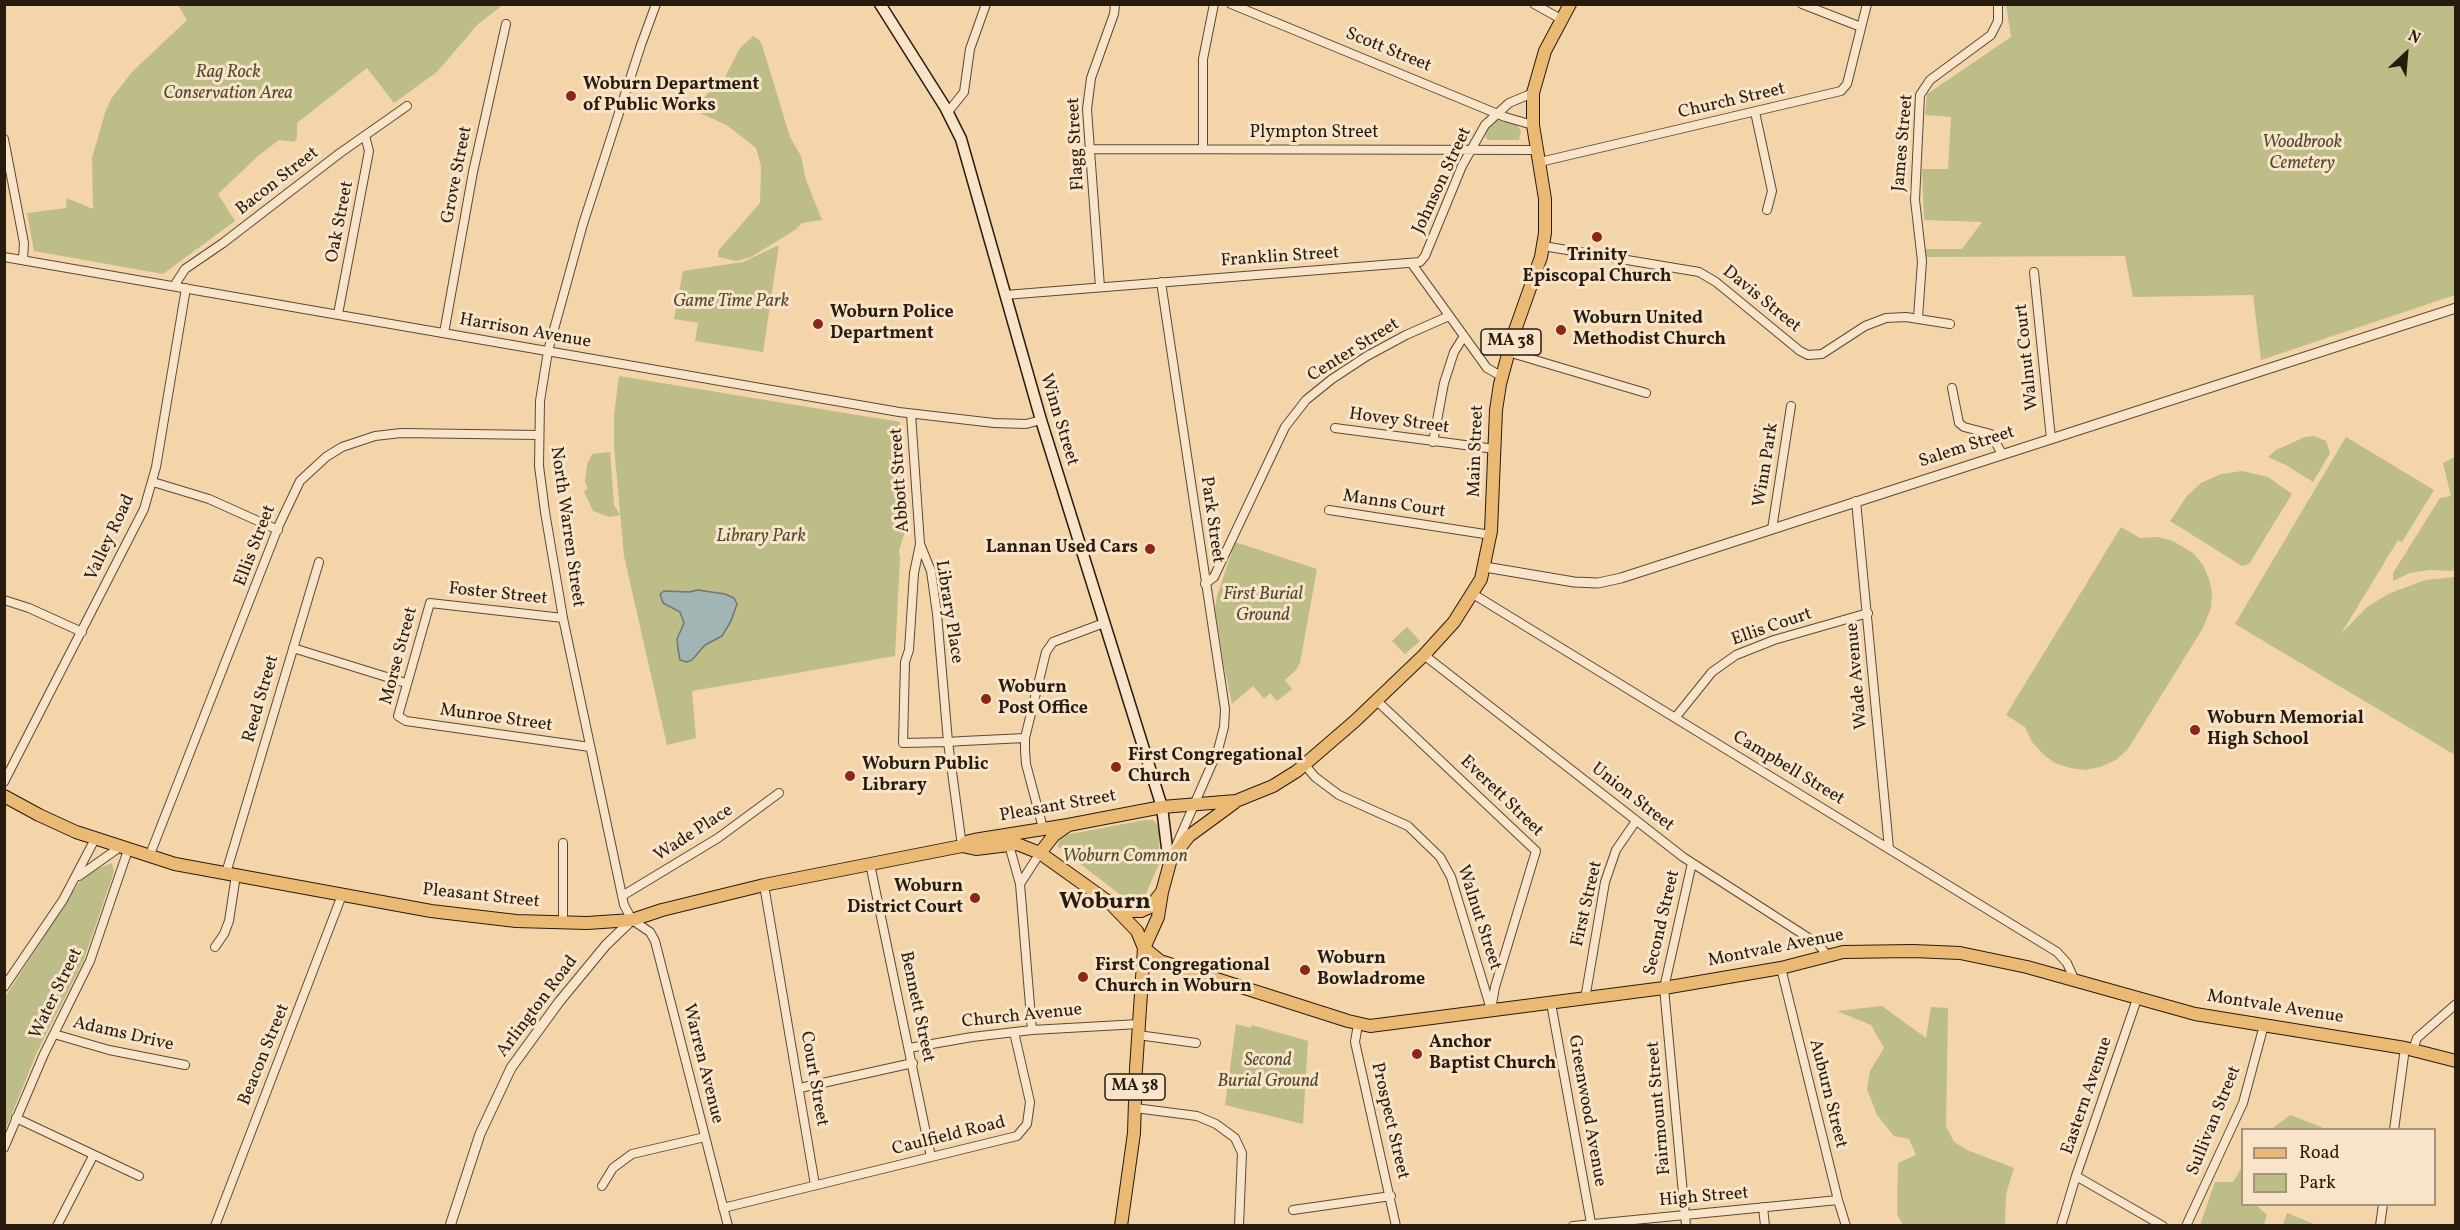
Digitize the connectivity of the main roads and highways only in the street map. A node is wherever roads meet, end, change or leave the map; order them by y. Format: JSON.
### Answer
{"nodes":[{"id":1,"x":880,"y":4,"type":"edge"},
{"id":2,"x":1570,"y":4,"type":"edge"},
{"id":3,"x":4,"y":796,"type":"edge"},
{"id":4,"x":1236,"y":801,"type":"junction"},
{"id":5,"x":1162,"y":807,"type":"junction"},
{"id":6,"x":1068,"y":825,"type":"junction"},
{"id":7,"x":963,"y":846,"type":"junction"},
{"id":8,"x":1040,"y":853,"type":"junction"},
{"id":9,"x":1171,"y":859,"type":"junction"},
{"id":10,"x":1162,"y":891,"type":"junction"},
{"id":11,"x":1110,"y":903,"type":"junction"},
{"id":12,"x":1144,"y":948,"type":"junction"},
{"id":13,"x":2456,"y":1061,"type":"edge"},
{"id":14,"x":1121,"y":1226,"type":"edge"}],
"edges":[{"from":1,"to":5,"type":"main road","name":"Winn Street"},
{"from":2,"to":4,"type":"main road","name":"Main Street","number":"MA 38"},
{"from":3,"to":7,"type":"main road","name":"Pleasant Street"},
{"from":4,"to":5,"type":"main road","name":"Main Street","number":"MA 38"},
{"from":4,"to":9,"type":"main road","name":"Main Street","number":"MA 38"},
{"from":5,"to":6,"type":"main road","name":"Pleasant Street","number":"MA 38"},
{"from":5,"to":9,"type":"main road","name":"Winn Street"},
{"from":6,"to":7,"type":"main road","name":"Pleasant Street"},
{"from":6,"to":8,"type":"main road"},
{"from":7,"to":8,"type":"main road","name":"Pleasant Street"},
{"from":8,"to":11,"type":"main road","name":"Pleasant Street"},
{"from":9,"to":10,"type":"main road","name":"Main Street","number":"MA 38"},
{"from":10,"to":11,"type":"main road"},
{"from":10,"to":12,"type":"main road","name":"Main Street","number":"MA 38"},
{"from":11,"to":12,"type":"main road"},
{"from":12,"to":13,"type":"main road","name":"Montvale Avenue"},
{"from":12,"to":14,"type":"main road","name":"Main Street","number":"MA 38"}]}
